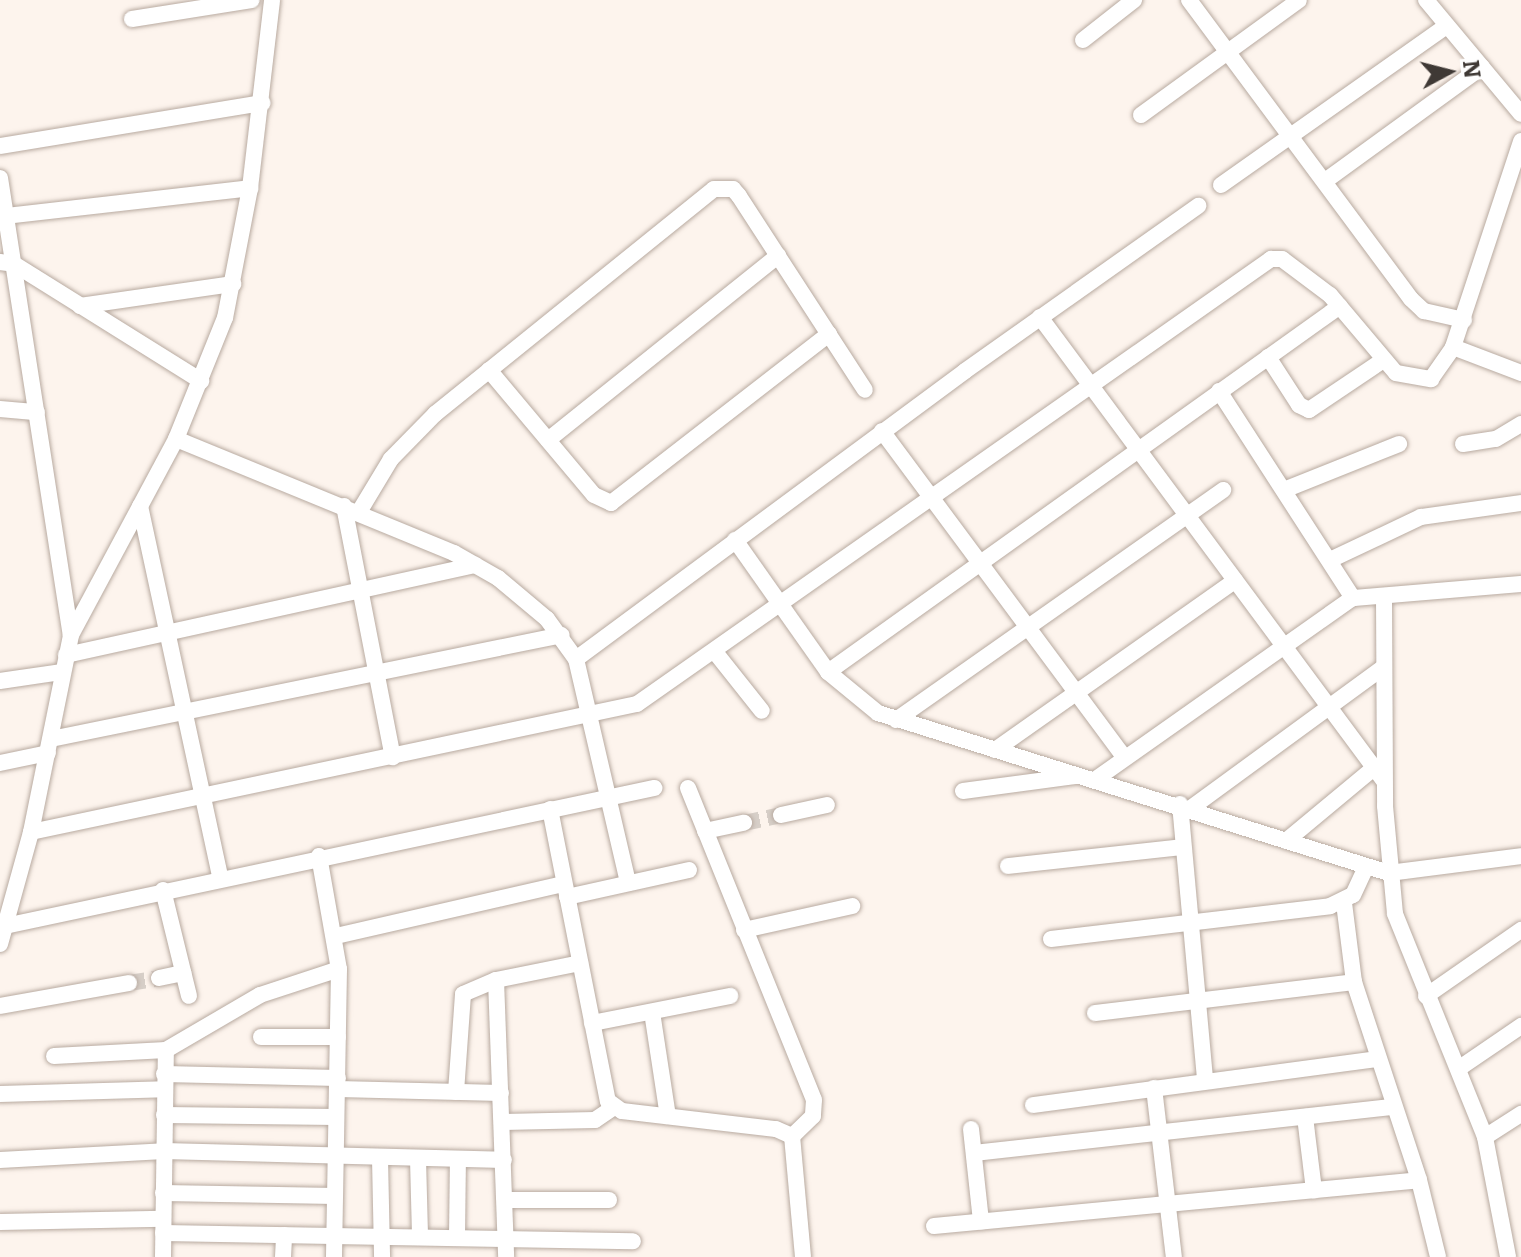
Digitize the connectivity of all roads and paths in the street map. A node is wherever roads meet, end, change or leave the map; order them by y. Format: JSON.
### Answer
{"nodes":[{"id":1,"x":252,"y":0,"type":"edge"},
{"id":2,"x":272,"y":0,"type":"edge"},
{"id":3,"x":1134,"y":0,"type":"edge"},
{"id":4,"x":1189,"y":0,"type":"edge"},
{"id":5,"x":1299,"y":0,"type":"edge"},
{"id":6,"x":1426,"y":0,"type":"edge"},
{"id":7,"x":132,"y":19,"type":"dead end"},
{"id":8,"x":1446,"y":26,"type":"junction"},
{"id":9,"x":1083,"y":40,"type":"dead end"},
{"id":10,"x":1228,"y":52,"type":"junction"},
{"id":11,"x":1482,"y":67,"type":"junction"},
{"id":12,"x":262,"y":103,"type":"junction"},
{"id":13,"x":1521,"y":114,"type":"edge"},
{"id":14,"x":1141,"y":115,"type":"dead end"},
{"id":15,"x":1292,"y":134,"type":"junction"},
{"id":16,"x":1521,"y":141,"type":"edge"},
{"id":17,"x":0,"y":146,"type":"edge"},
{"id":18,"x":0,"y":178,"type":"edge"},
{"id":19,"x":1325,"y":181,"type":"junction"},
{"id":20,"x":1221,"y":185,"type":"dead end"},
{"id":21,"x":250,"y":188,"type":"junction"},
{"id":22,"x":1198,"y":206,"type":"dead end"},
{"id":23,"x":6,"y":216,"type":"junction"},
{"id":24,"x":778,"y":256,"type":"junction"},
{"id":25,"x":7,"y":263,"type":"edge"},
{"id":26,"x":233,"y":284,"type":"junction"},
{"id":27,"x":80,"y":306,"type":"junction"},
{"id":28,"x":1340,"y":306,"type":"junction"},
{"id":29,"x":1040,"y":317,"type":"junction"},
{"id":30,"x":1464,"y":320,"type":"junction"},
{"id":31,"x":829,"y":334,"type":"junction"},
{"id":32,"x":1453,"y":347,"type":"junction"},
{"id":33,"x":1268,"y":357,"type":"junction"},
{"id":34,"x":1382,"y":361,"type":"junction"},
{"id":35,"x":489,"y":370,"type":"junction"},
{"id":36,"x":1521,"y":373,"type":"edge"},
{"id":37,"x":201,"y":381,"type":"junction"},
{"id":38,"x":1090,"y":383,"type":"junction"},
{"id":39,"x":865,"y":390,"type":"dead end"},
{"id":40,"x":1219,"y":391,"type":"junction"},
{"id":41,"x":0,"y":409,"type":"edge"},
{"id":42,"x":37,"y":412,"type":"junction"},
{"id":43,"x":1521,"y":424,"type":"edge"},
{"id":44,"x":882,"y":431,"type":"junction"},
{"id":45,"x":176,"y":439,"type":"junction"},
{"id":46,"x":548,"y":440,"type":"junction"},
{"id":47,"x":1399,"y":444,"type":"dead end"},
{"id":48,"x":1463,"y":444,"type":"dead end"},
{"id":49,"x":1139,"y":448,"type":"junction"},
{"id":50,"x":1223,"y":490,"type":"dead end"},
{"id":51,"x":1284,"y":490,"type":"junction"},
{"id":52,"x":930,"y":497,"type":"junction"},
{"id":53,"x":1521,"y":503,"type":"edge"},
{"id":54,"x":140,"y":506,"type":"junction"},
{"id":55,"x":352,"y":509,"type":"junction"},
{"id":56,"x":1188,"y":515,"type":"junction"},
{"id":57,"x":735,"y":540,"type":"junction"},
{"id":58,"x":1330,"y":560,"type":"junction"},
{"id":59,"x":979,"y":563,"type":"junction"},
{"id":60,"x":475,"y":565,"type":"junction"},
{"id":61,"x":1235,"y":581,"type":"junction"},
{"id":62,"x":1521,"y":584,"type":"edge"},
{"id":63,"x":360,"y":592,"type":"junction"},
{"id":64,"x":1353,"y":598,"type":"junction"},
{"id":65,"x":1384,"y":598,"type":"junction"},
{"id":66,"x":780,"y":605,"type":"junction"},
{"id":67,"x":1027,"y":630,"type":"junction"},
{"id":68,"x":71,"y":635,"type":"junction"},
{"id":69,"x":168,"y":635,"type":"junction"},
{"id":70,"x":562,"y":635,"type":"junction"},
{"id":71,"x":1281,"y":645,"type":"junction"},
{"id":72,"x":715,"y":652,"type":"junction"},
{"id":73,"x":576,"y":659,"type":"junction"},
{"id":74,"x":64,"y":664,"type":"junction"},
{"id":75,"x":1384,"y":667,"type":"junction"},
{"id":76,"x":828,"y":672,"type":"junction"},
{"id":77,"x":376,"y":674,"type":"junction"},
{"id":78,"x":0,"y":681,"type":"edge"},
{"id":79,"x":1074,"y":692,"type":"junction"},
{"id":80,"x":1327,"y":706,"type":"junction"},
{"id":81,"x":762,"y":711,"type":"dead end"},
{"id":82,"x":185,"y":714,"type":"junction"},
{"id":83,"x":592,"y":718,"type":"junction"},
{"id":84,"x":896,"y":720,"type":"junction"},
{"id":85,"x":49,"y":746,"type":"junction"},
{"id":86,"x":995,"y":750,"type":"junction"},
{"id":87,"x":393,"y":757,"type":"junction"},
{"id":88,"x":1125,"y":758,"type":"junction"},
{"id":89,"x":8,"y":761,"type":"edge"},
{"id":90,"x":1379,"y":774,"type":"junction"},
{"id":91,"x":0,"y":777,"type":"edge"},
{"id":92,"x":1088,"y":777,"type":"junction"},
{"id":93,"x":654,"y":788,"type":"dead end"},
{"id":94,"x":688,"y":788,"type":"dead end"},
{"id":95,"x":963,"y":791,"type":"dead end"},
{"id":96,"x":203,"y":796,"type":"junction"},
{"id":97,"x":607,"y":797,"type":"junction"},
{"id":98,"x":827,"y":805,"type":"dead end"},
{"id":99,"x":1186,"y":806,"type":"junction"},
{"id":100,"x":550,"y":809,"type":"junction"},
{"id":101,"x":781,"y":815,"type":"tunnel mouth"},
{"id":102,"x":744,"y":823,"type":"tunnel mouth"},
{"id":103,"x":705,"y":831,"type":"junction"},
{"id":104,"x":31,"y":832,"type":"junction"},
{"id":105,"x":1286,"y":841,"type":"junction"},
{"id":106,"x":1183,"y":847,"type":"junction"},
{"id":107,"x":319,"y":856,"type":"junction"},
{"id":108,"x":1521,"y":856,"type":"edge"},
{"id":109,"x":1008,"y":866,"type":"dead end"},
{"id":110,"x":1366,"y":867,"type":"junction"},
{"id":111,"x":689,"y":870,"type":"dead end"},
{"id":112,"x":1389,"y":873,"type":"junction"},
{"id":113,"x":220,"y":877,"type":"junction"},
{"id":114,"x":628,"y":883,"type":"junction"},
{"id":115,"x":163,"y":890,"type":"junction"},
{"id":116,"x":565,"y":891,"type":"junction"},
{"id":117,"x":1344,"y":903,"type":"junction"},
{"id":118,"x":852,"y":906,"type":"dead end"},
{"id":119,"x":1190,"y":923,"type":"junction"},
{"id":120,"x":5,"y":926,"type":"junction"},
{"id":121,"x":744,"y":930,"type":"junction"},
{"id":122,"x":1521,"y":930,"type":"edge"},
{"id":123,"x":336,"y":936,"type":"junction"},
{"id":124,"x":1051,"y":939,"type":"dead end"},
{"id":125,"x":0,"y":944,"type":"edge"},
{"id":126,"x":580,"y":963,"type":"junction"},
{"id":127,"x":339,"y":969,"type":"junction"},
{"id":128,"x":183,"y":973,"type":"junction"},
{"id":129,"x":159,"y":978,"type":"tunnel mouth"},
{"id":130,"x":496,"y":980,"type":"junction"},
{"id":131,"x":1354,"y":982,"type":"junction"},
{"id":132,"x":129,"y":983,"type":"tunnel mouth"},
{"id":133,"x":189,"y":996,"type":"dead end"},
{"id":134,"x":730,"y":996,"type":"dead end"},
{"id":135,"x":1426,"y":996,"type":"junction"},
{"id":136,"x":1198,"y":1001,"type":"junction"},
{"id":137,"x":0,"y":1006,"type":"edge"},
{"id":138,"x":652,"y":1012,"type":"junction"},
{"id":139,"x":1095,"y":1013,"type":"dead end"},
{"id":140,"x":592,"y":1023,"type":"junction"},
{"id":141,"x":1521,"y":1026,"type":"edge"},
{"id":142,"x":261,"y":1037,"type":"dead end"},
{"id":143,"x":338,"y":1037,"type":"junction"},
{"id":144,"x":166,"y":1050,"type":"junction"},
{"id":145,"x":54,"y":1056,"type":"dead end"},
{"id":146,"x":1376,"y":1059,"type":"junction"},
{"id":147,"x":1461,"y":1067,"type":"junction"},
{"id":148,"x":1205,"y":1081,"type":"junction"},
{"id":149,"x":164,"y":1082,"type":"junction"},
{"id":150,"x":338,"y":1083,"type":"junction"},
{"id":151,"x":1154,"y":1088,"type":"junction"},
{"id":152,"x":456,"y":1092,"type":"junction"},
{"id":153,"x":501,"y":1093,"type":"junction"},
{"id":154,"x":0,"y":1094,"type":"edge"},
{"id":155,"x":1033,"y":1105,"type":"dead end"},
{"id":156,"x":1393,"y":1107,"type":"junction"},
{"id":157,"x":613,"y":1108,"type":"junction"},
{"id":158,"x":1521,"y":1114,"type":"edge"},
{"id":159,"x":164,"y":1115,"type":"junction"},
{"id":160,"x":668,"y":1116,"type":"junction"},
{"id":161,"x":336,"y":1117,"type":"junction"},
{"id":162,"x":1305,"y":1117,"type":"junction"},
{"id":163,"x":503,"y":1122,"type":"junction"},
{"id":164,"x":971,"y":1129,"type":"dead end"},
{"id":165,"x":1160,"y":1133,"type":"junction"},
{"id":166,"x":792,"y":1136,"type":"junction"},
{"id":167,"x":1485,"y":1137,"type":"junction"},
{"id":168,"x":164,"y":1151,"type":"junction"},
{"id":169,"x":974,"y":1153,"type":"junction"},
{"id":170,"x":335,"y":1157,"type":"junction"},
{"id":171,"x":380,"y":1158,"type":"junction"},
{"id":172,"x":418,"y":1159,"type":"junction"},
{"id":173,"x":458,"y":1159,"type":"junction"},
{"id":174,"x":0,"y":1160,"type":"edge"},
{"id":175,"x":504,"y":1160,"type":"junction"},
{"id":176,"x":1419,"y":1180,"type":"junction"},
{"id":177,"x":1314,"y":1190,"type":"junction"},
{"id":178,"x":163,"y":1193,"type":"junction"},
{"id":179,"x":335,"y":1196,"type":"junction"},
{"id":180,"x":505,"y":1200,"type":"junction"},
{"id":181,"x":609,"y":1200,"type":"dead end"},
{"id":182,"x":1168,"y":1202,"type":"junction"},
{"id":183,"x":981,"y":1221,"type":"junction"},
{"id":184,"x":0,"y":1222,"type":"edge"},
{"id":185,"x":163,"y":1226,"type":"junction"},
{"id":186,"x":934,"y":1226,"type":"dead end"},
{"id":187,"x":1521,"y":1228,"type":"edge"},
{"id":188,"x":284,"y":1235,"type":"junction"},
{"id":189,"x":334,"y":1235,"type":"junction"},
{"id":190,"x":382,"y":1236,"type":"junction"},
{"id":191,"x":420,"y":1236,"type":"junction"},
{"id":192,"x":457,"y":1237,"type":"junction"},
{"id":193,"x":506,"y":1238,"type":"junction"},
{"id":194,"x":1505,"y":1239,"type":"junction"},
{"id":195,"x":633,"y":1241,"type":"dead end"},
{"id":196,"x":163,"y":1257,"type":"edge"},
{"id":197,"x":283,"y":1257,"type":"edge"},
{"id":198,"x":334,"y":1257,"type":"edge"},
{"id":199,"x":382,"y":1257,"type":"edge"},
{"id":200,"x":506,"y":1257,"type":"edge"},
{"id":201,"x":803,"y":1257,"type":"edge"},
{"id":202,"x":1174,"y":1257,"type":"edge"},
{"id":203,"x":1438,"y":1257,"type":"edge"},
{"id":204,"x":1508,"y":1257,"type":"edge"}],
"edges":[{"from":1,"to":7,"type":"street"},
{"from":2,"to":12,"type":"street"},
{"from":3,"to":9,"type":"street"},
{"from":4,"to":10,"type":"street"},
{"from":5,"to":10,"type":"street"},
{"from":6,"to":8,"type":"street"},
{"from":8,"to":11,"type":"street"},
{"from":8,"to":15,"type":"street"},
{"from":10,"to":14,"type":"street"},
{"from":10,"to":15,"type":"street"},
{"from":11,"to":13,"type":"street"},
{"from":11,"to":19,"type":"street"},
{"from":12,"to":17,"type":"street"},
{"from":12,"to":21,"type":"street"},
{"from":15,"to":19,"type":"street"},
{"from":15,"to":20,"type":"street"},
{"from":16,"to":30,"type":"street"},
{"from":18,"to":23,"type":"street"},
{"from":19,"to":30,"type":"street"},
{"from":21,"to":23,"type":"street"},
{"from":21,"to":26,"type":"street"},
{"from":22,"to":29,"type":"street"},
{"from":23,"to":25,"type":"street"},
{"from":24,"to":31,"type":"street"},
{"from":24,"to":35,"type":"street"},
{"from":24,"to":46,"type":"street"},
{"from":25,"to":27,"type":"street"},
{"from":25,"to":42,"type":"street"},
{"from":26,"to":27,"type":"street"},
{"from":26,"to":37,"type":"street"},
{"from":27,"to":37,"type":"street"},
{"from":28,"to":33,"type":"street"},
{"from":28,"to":34,"type":"street"},
{"from":28,"to":38,"type":"street"},
{"from":29,"to":38,"type":"street"},
{"from":29,"to":44,"type":"street"},
{"from":30,"to":32,"type":"street"},
{"from":31,"to":39,"type":"street"},
{"from":31,"to":46,"type":"street"},
{"from":32,"to":34,"type":"street"},
{"from":32,"to":36,"type":"street"},
{"from":33,"to":34,"type":"street"},
{"from":33,"to":40,"type":"street"},
{"from":35,"to":46,"type":"street"},
{"from":35,"to":55,"type":"street"},
{"from":37,"to":45,"type":"street"},
{"from":38,"to":49,"type":"street"},
{"from":38,"to":52,"type":"street"},
{"from":40,"to":49,"type":"street"},
{"from":40,"to":51,"type":"street"},
{"from":41,"to":42,"type":"street"},
{"from":42,"to":68,"type":"street"},
{"from":43,"to":48,"type":"street"},
{"from":44,"to":52,"type":"street"},
{"from":44,"to":57,"type":"street"},
{"from":45,"to":54,"type":"street"},
{"from":45,"to":55,"type":"street"},
{"from":47,"to":51,"type":"street"},
{"from":49,"to":56,"type":"street"},
{"from":49,"to":59,"type":"street"},
{"from":50,"to":56,"type":"street"},
{"from":51,"to":58,"type":"street"},
{"from":52,"to":59,"type":"street"},
{"from":52,"to":66,"type":"street"},
{"from":53,"to":58,"type":"street"},
{"from":54,"to":68,"type":"street"},
{"from":54,"to":69,"type":"street"},
{"from":55,"to":60,"type":"street"},
{"from":55,"to":63,"type":"street"},
{"from":56,"to":61,"type":"street"},
{"from":56,"to":67,"type":"street"},
{"from":57,"to":66,"type":"street"},
{"from":57,"to":73,"type":"street"},
{"from":58,"to":64,"type":"street"},
{"from":59,"to":67,"type":"street"},
{"from":59,"to":76,"type":"street"},
{"from":60,"to":63,"type":"street"},
{"from":60,"to":70,"type":"street"},
{"from":61,"to":71,"type":"street"},
{"from":61,"to":79,"type":"street"},
{"from":62,"to":65,"type":"street"},
{"from":63,"to":69,"type":"street"},
{"from":63,"to":77,"type":"street"},
{"from":64,"to":65,"type":"street"},
{"from":64,"to":71,"type":"street"},
{"from":65,"to":75,"type":"street"},
{"from":66,"to":72,"type":"street"},
{"from":66,"to":76,"type":"street"},
{"from":67,"to":79,"type":"street"},
{"from":67,"to":84,"type":"street"},
{"from":68,"to":74,"type":"street"},
{"from":69,"to":74,"type":"street"},
{"from":69,"to":82,"type":"street"},
{"from":70,"to":73,"type":"street"},
{"from":70,"to":77,"type":"street"},
{"from":71,"to":80,"type":"street"},
{"from":71,"to":88,"type":"street"},
{"from":72,"to":81,"type":"street"},
{"from":72,"to":83,"type":"street"},
{"from":73,"to":83,"type":"street"},
{"from":74,"to":78,"type":"street"},
{"from":74,"to":85,"type":"street"},
{"from":75,"to":80,"type":"street"},
{"from":75,"to":90,"type":"street"},
{"from":76,"to":84,"type":"street"},
{"from":77,"to":82,"type":"street"},
{"from":77,"to":87,"type":"street"},
{"from":79,"to":86,"type":"street"},
{"from":79,"to":88,"type":"street"},
{"from":80,"to":90,"type":"street"},
{"from":80,"to":99,"type":"street"},
{"from":82,"to":85,"type":"street"},
{"from":82,"to":96,"type":"street"},
{"from":83,"to":87,"type":"street"},
{"from":83,"to":97,"type":"street"},
{"from":84,"to":86,"type":"street"},
{"from":85,"to":89,"type":"street"},
{"from":85,"to":104,"type":"street"},
{"from":86,"to":92,"type":"street"},
{"from":87,"to":96,"type":"street"},
{"from":88,"to":92,"type":"street"},
{"from":89,"to":91,"type":"street"},
{"from":90,"to":105,"type":"street"},
{"from":90,"to":112,"type":"street"},
{"from":92,"to":95,"type":"street"},
{"from":92,"to":99,"type":"street"},
{"from":93,"to":97,"type":"street"},
{"from":94,"to":103,"type":"street"},
{"from":96,"to":104,"type":"street"},
{"from":96,"to":113,"type":"street"},
{"from":97,"to":100,"type":"street"},
{"from":97,"to":114,"type":"street"},
{"from":98,"to":101,"type":"street"},
{"from":99,"to":105,"type":"street"},
{"from":99,"to":106,"type":"street"},
{"from":100,"to":107,"type":"street"},
{"from":100,"to":116,"type":"street"},
{"from":102,"to":103,"type":"street"},
{"from":103,"to":121,"type":"street"},
{"from":104,"to":120,"type":"street"},
{"from":105,"to":110,"type":"street"},
{"from":106,"to":109,"type":"street"},
{"from":106,"to":119,"type":"street"},
{"from":107,"to":113,"type":"street"},
{"from":107,"to":123,"type":"street"},
{"from":108,"to":112,"type":"street"},
{"from":110,"to":112,"type":"street"},
{"from":110,"to":117,"type":"street"},
{"from":111,"to":114,"type":"street"},
{"from":112,"to":135,"type":"street"},
{"from":113,"to":115,"type":"street"},
{"from":114,"to":116,"type":"street"},
{"from":115,"to":120,"type":"street"},
{"from":115,"to":128,"type":"street"},
{"from":116,"to":123,"type":"street"},
{"from":116,"to":126,"type":"street"},
{"from":117,"to":119,"type":"street"},
{"from":117,"to":131,"type":"street"},
{"from":118,"to":121,"type":"street"},
{"from":119,"to":124,"type":"street"},
{"from":119,"to":136,"type":"street"},
{"from":120,"to":125,"type":"street"},
{"from":121,"to":166,"type":"street"},
{"from":122,"to":135,"type":"street"},
{"from":123,"to":127,"type":"street"},
{"from":126,"to":130,"type":"street"},
{"from":126,"to":140,"type":"street"},
{"from":127,"to":143,"type":"street"},
{"from":127,"to":144,"type":"street"},
{"from":128,"to":129,"type":"street"},
{"from":128,"to":133,"type":"street"},
{"from":130,"to":152,"type":"street"},
{"from":130,"to":153,"type":"street"},
{"from":131,"to":136,"type":"street"},
{"from":131,"to":146,"type":"street"},
{"from":132,"to":137,"type":"street"},
{"from":134,"to":138,"type":"street"},
{"from":135,"to":147,"type":"street"},
{"from":136,"to":139,"type":"street"},
{"from":136,"to":148,"type":"street"},
{"from":138,"to":140,"type":"street"},
{"from":138,"to":160,"type":"street"},
{"from":140,"to":157,"type":"street"},
{"from":141,"to":147,"type":"street"},
{"from":142,"to":143,"type":"street"},
{"from":143,"to":150,"type":"street"},
{"from":144,"to":145,"type":"street"},
{"from":144,"to":149,"type":"street"},
{"from":146,"to":148,"type":"street"},
{"from":146,"to":156,"type":"street"},
{"from":147,"to":167,"type":"street"},
{"from":148,"to":151,"type":"street"},
{"from":149,"to":150,"type":"street"},
{"from":149,"to":154,"type":"street"},
{"from":149,"to":159,"type":"street"},
{"from":150,"to":152,"type":"street"},
{"from":150,"to":161,"type":"street"},
{"from":151,"to":155,"type":"street"},
{"from":151,"to":165,"type":"street"},
{"from":152,"to":153,"type":"street"},
{"from":153,"to":163,"type":"street"},
{"from":156,"to":162,"type":"street"},
{"from":156,"to":176,"type":"street"},
{"from":157,"to":160,"type":"street"},
{"from":157,"to":163,"type":"street"},
{"from":158,"to":167,"type":"street"},
{"from":159,"to":161,"type":"street"},
{"from":159,"to":168,"type":"street"},
{"from":160,"to":166,"type":"street"},
{"from":161,"to":170,"type":"street"},
{"from":162,"to":165,"type":"street"},
{"from":162,"to":177,"type":"street"},
{"from":163,"to":175,"type":"street"},
{"from":164,"to":169,"type":"street"},
{"from":165,"to":169,"type":"street"},
{"from":165,"to":182,"type":"street"},
{"from":166,"to":201,"type":"street"},
{"from":167,"to":194,"type":"street"},
{"from":168,"to":170,"type":"street"},
{"from":168,"to":174,"type":"street"},
{"from":168,"to":178,"type":"street"},
{"from":169,"to":183,"type":"street"},
{"from":170,"to":171,"type":"street"},
{"from":170,"to":179,"type":"street"},
{"from":171,"to":172,"type":"street"},
{"from":171,"to":190,"type":"street"},
{"from":172,"to":173,"type":"street"},
{"from":172,"to":191,"type":"street"},
{"from":173,"to":175,"type":"street"},
{"from":173,"to":192,"type":"street"},
{"from":175,"to":180,"type":"street"},
{"from":176,"to":177,"type":"street"},
{"from":176,"to":203,"type":"street"},
{"from":177,"to":182,"type":"street"},
{"from":178,"to":179,"type":"street"},
{"from":178,"to":185,"type":"street"},
{"from":179,"to":189,"type":"street"},
{"from":180,"to":181,"type":"street"},
{"from":180,"to":193,"type":"street"},
{"from":182,"to":183,"type":"street"},
{"from":182,"to":202,"type":"street"},
{"from":183,"to":186,"type":"street"},
{"from":184,"to":185,"type":"street"},
{"from":185,"to":188,"type":"street"},
{"from":185,"to":196,"type":"street"},
{"from":187,"to":194,"type":"street"},
{"from":188,"to":189,"type":"street"},
{"from":188,"to":197,"type":"street"},
{"from":189,"to":190,"type":"street"},
{"from":189,"to":198,"type":"street"},
{"from":190,"to":191,"type":"street"},
{"from":190,"to":199,"type":"street"},
{"from":191,"to":192,"type":"street"},
{"from":192,"to":193,"type":"street"},
{"from":193,"to":195,"type":"street"},
{"from":193,"to":200,"type":"street"},
{"from":194,"to":204,"type":"street"}]}
